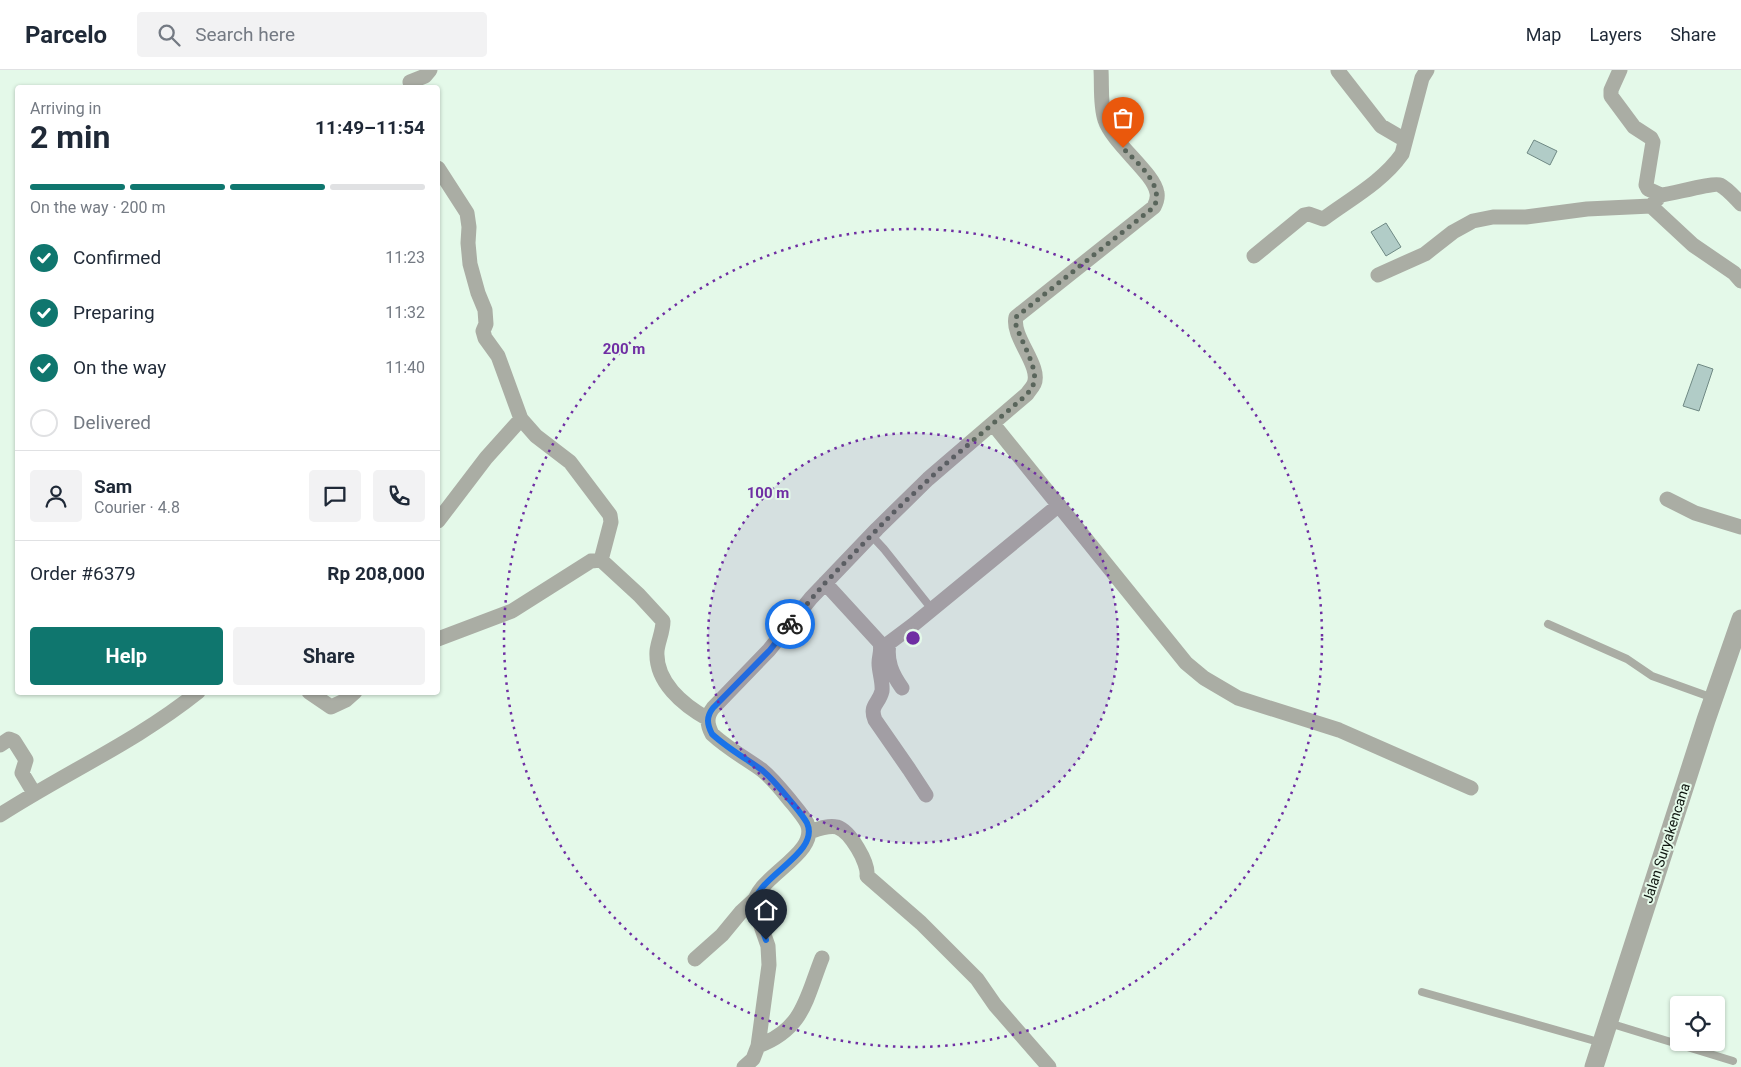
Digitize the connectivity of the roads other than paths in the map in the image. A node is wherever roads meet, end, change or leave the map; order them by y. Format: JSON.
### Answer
{"nodes":[{"id":1,"x":430,"y":70,"type":"edge"},
{"id":2,"x":1101,"y":70,"type":"edge"},
{"id":3,"x":1427,"y":70,"type":"edge"},
{"id":4,"x":1620,"y":70,"type":"edge"},
{"id":5,"x":1338,"y":71,"type":"edge"},
{"id":6,"x":405,"y":80,"type":"edge"},
{"id":7,"x":1405,"y":140,"type":"junction"},
{"id":8,"x":440,"y":171,"type":"edge"},
{"id":9,"x":1656,"y":201,"type":"junction"},
{"id":10,"x":1741,"y":204,"type":"edge"},
{"id":11,"x":1254,"y":256,"type":"dead end"},
{"id":12,"x":1378,"y":275,"type":"dead end"},
{"id":13,"x":1741,"y":281,"type":"edge"},
{"id":14,"x":521,"y":419,"type":"junction"},
{"id":15,"x":994,"y":424,"type":"junction"},
{"id":16,"x":1667,"y":499,"type":"dead end"},
{"id":17,"x":1059,"y":505,"type":"junction"},
{"id":18,"x":440,"y":518,"type":"edge"},
{"id":19,"x":1741,"y":527,"type":"edge"},
{"id":20,"x":874,"y":538,"type":"junction"},
{"id":21,"x":601,"y":560,"type":"junction"},
{"id":22,"x":825,"y":583,"type":"junction"},
{"id":23,"x":927,"y":603,"type":"dead end"},
{"id":24,"x":1741,"y":619,"type":"edge"},
{"id":25,"x":1548,"y":624,"type":"dead end"},
{"id":26,"x":440,"y":638,"type":"edge"},
{"id":27,"x":902,"y":688,"type":"dead end"},
{"id":28,"x":194,"y":695,"type":"edge"},
{"id":29,"x":313,"y":695,"type":"edge"},
{"id":30,"x":352,"y":695,"type":"edge"},
{"id":31,"x":1713,"y":698,"type":"junction"},
{"id":32,"x":708,"y":719,"type":"junction"},
{"id":33,"x":0,"y":745,"type":"edge"},
{"id":34,"x":1471,"y":788,"type":"dead end"},
{"id":35,"x":34,"y":793,"type":"junction"},
{"id":36,"x":926,"y":795,"type":"dead end"},
{"id":37,"x":0,"y":816,"type":"edge"},
{"id":38,"x":809,"y":832,"type":"junction"},
{"id":39,"x":754,"y":900,"type":"junction"},
{"id":40,"x":822,"y":958,"type":"dead end"},
{"id":41,"x":695,"y":960,"type":"dead end"},
{"id":42,"x":1422,"y":992,"type":"dead end"},
{"id":43,"x":1609,"y":1023,"type":"junction"},
{"id":44,"x":1602,"y":1043,"type":"junction"},
{"id":45,"x":758,"y":1046,"type":"junction"},
{"id":46,"x":1733,"y":1061,"type":"dead end"},
{"id":47,"x":744,"y":1067,"type":"edge"},
{"id":48,"x":1049,"y":1067,"type":"edge"},
{"id":49,"x":1594,"y":1067,"type":"edge"}],
"edges":[{"from":1,"to":6,"type":"street"},
{"from":2,"to":15,"type":"street"},
{"from":3,"to":7,"type":"street"},
{"from":4,"to":9,"type":"street"},
{"from":5,"to":7,"type":"street"},
{"from":7,"to":11,"type":"street"},
{"from":8,"to":14,"type":"street"},
{"from":9,"to":10,"type":"street"},
{"from":9,"to":12,"type":"street"},
{"from":9,"to":13,"type":"street"},
{"from":14,"to":18,"type":"street"},
{"from":14,"to":21,"type":"street"},
{"from":15,"to":17,"type":"street"},
{"from":15,"to":20,"type":"street"},
{"from":16,"to":19,"type":"street"},
{"from":17,"to":27,"type":"street"},
{"from":17,"to":34,"type":"street"},
{"from":20,"to":22,"type":"street"},
{"from":20,"to":23,"type":"lane"},
{"from":21,"to":26,"type":"street"},
{"from":21,"to":32,"type":"street"},
{"from":22,"to":32,"type":"street"},
{"from":22,"to":36,"type":"street"},
{"from":24,"to":31,"type":"street","name":"Jalan Suryakencana"},
{"from":25,"to":31,"type":"lane"},
{"from":28,"to":35,"type":"street"},
{"from":29,"to":30,"type":"street"},
{"from":31,"to":43,"type":"street","name":"Jalan Suryakencana"},
{"from":32,"to":38,"type":"street"},
{"from":33,"to":35,"type":"street"},
{"from":35,"to":37,"type":"street"},
{"from":38,"to":39,"type":"street"},
{"from":38,"to":48,"type":"street"},
{"from":39,"to":41,"type":"street"},
{"from":39,"to":45,"type":"street"},
{"from":40,"to":45,"type":"street"},
{"from":42,"to":44,"type":"lane"},
{"from":43,"to":44,"type":"street","name":"Jalan Suryakencana"},
{"from":43,"to":46,"type":"lane"},
{"from":44,"to":49,"type":"street","name":"Jalan Suryakencana"},
{"from":45,"to":47,"type":"street"}]}
